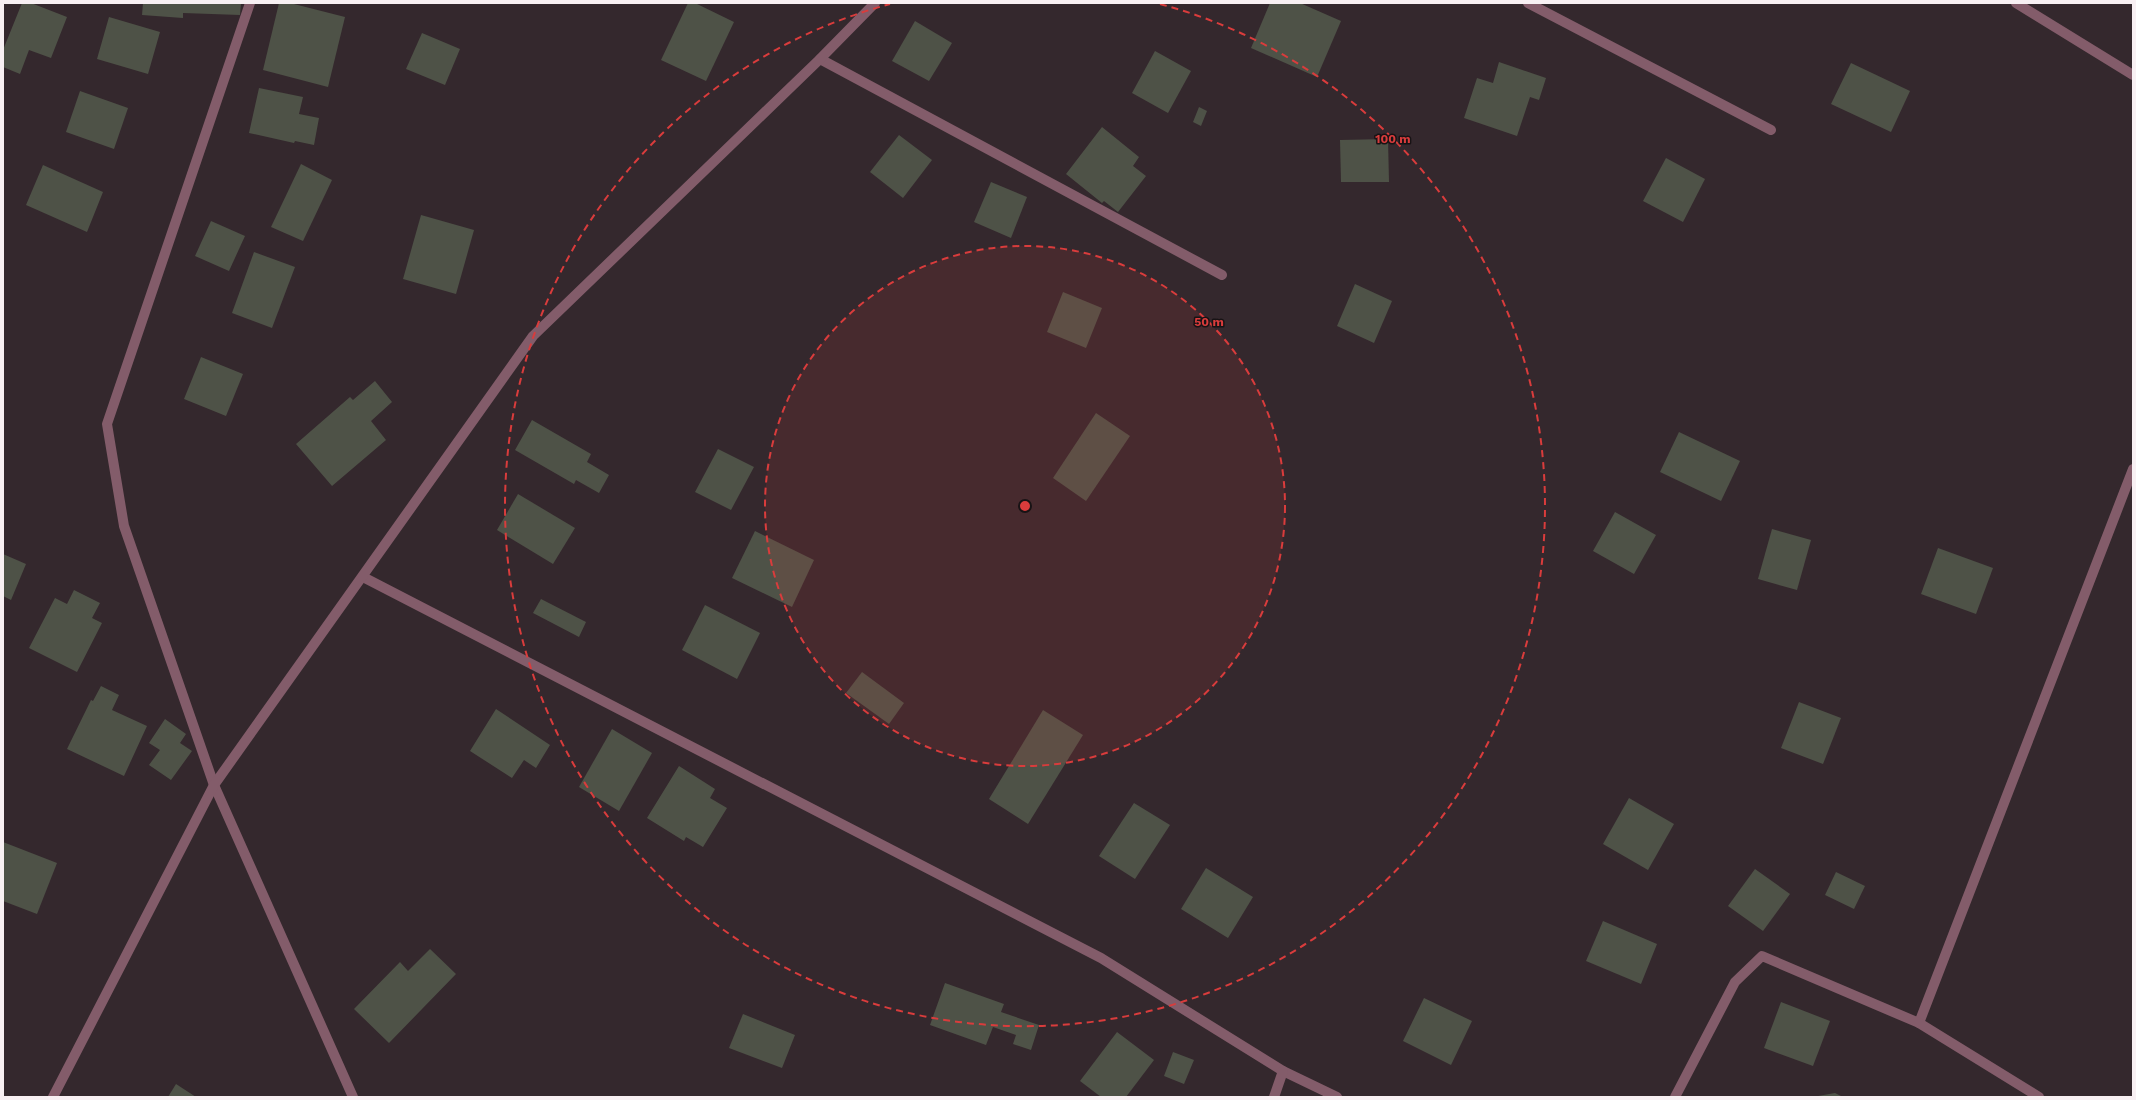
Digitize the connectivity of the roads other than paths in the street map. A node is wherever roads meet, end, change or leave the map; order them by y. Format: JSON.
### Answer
{"nodes":[{"id":1,"x":250,"y":3,"type":"edge"},
{"id":2,"x":875,"y":3,"type":"edge"},
{"id":3,"x":1528,"y":3,"type":"edge"},
{"id":4,"x":2016,"y":3,"type":"edge"},
{"id":5,"x":820,"y":59,"type":"junction"},
{"id":6,"x":2133,"y":75,"type":"edge"},
{"id":7,"x":1771,"y":130,"type":"dead end"},
{"id":8,"x":1222,"y":275,"type":"dead end"},
{"id":9,"x":2133,"y":469,"type":"edge"},
{"id":10,"x":363,"y":577,"type":"junction"},
{"id":11,"x":214,"y":785,"type":"junction"},
{"id":12,"x":1919,"y":1024,"type":"junction"},
{"id":13,"x":1283,"y":1071,"type":"junction"},
{"id":14,"x":52,"y":1097,"type":"edge"},
{"id":15,"x":353,"y":1097,"type":"edge"},
{"id":16,"x":1274,"y":1097,"type":"edge"},
{"id":17,"x":1336,"y":1097,"type":"edge"},
{"id":18,"x":1675,"y":1097,"type":"edge"},
{"id":19,"x":2039,"y":1097,"type":"edge"}],
"edges":[{"from":1,"to":11,"type":"street"},
{"from":2,"to":5,"type":"street"},
{"from":3,"to":7,"type":"street"},
{"from":4,"to":6,"type":"street"},
{"from":5,"to":8,"type":"street"},
{"from":5,"to":10,"type":"street"},
{"from":9,"to":12,"type":"street"},
{"from":10,"to":11,"type":"street"},
{"from":10,"to":13,"type":"street"},
{"from":11,"to":14,"type":"street"},
{"from":11,"to":15,"type":"street"},
{"from":12,"to":18,"type":"street"},
{"from":12,"to":19,"type":"street"},
{"from":13,"to":16,"type":"street"},
{"from":13,"to":17,"type":"street"}]}
